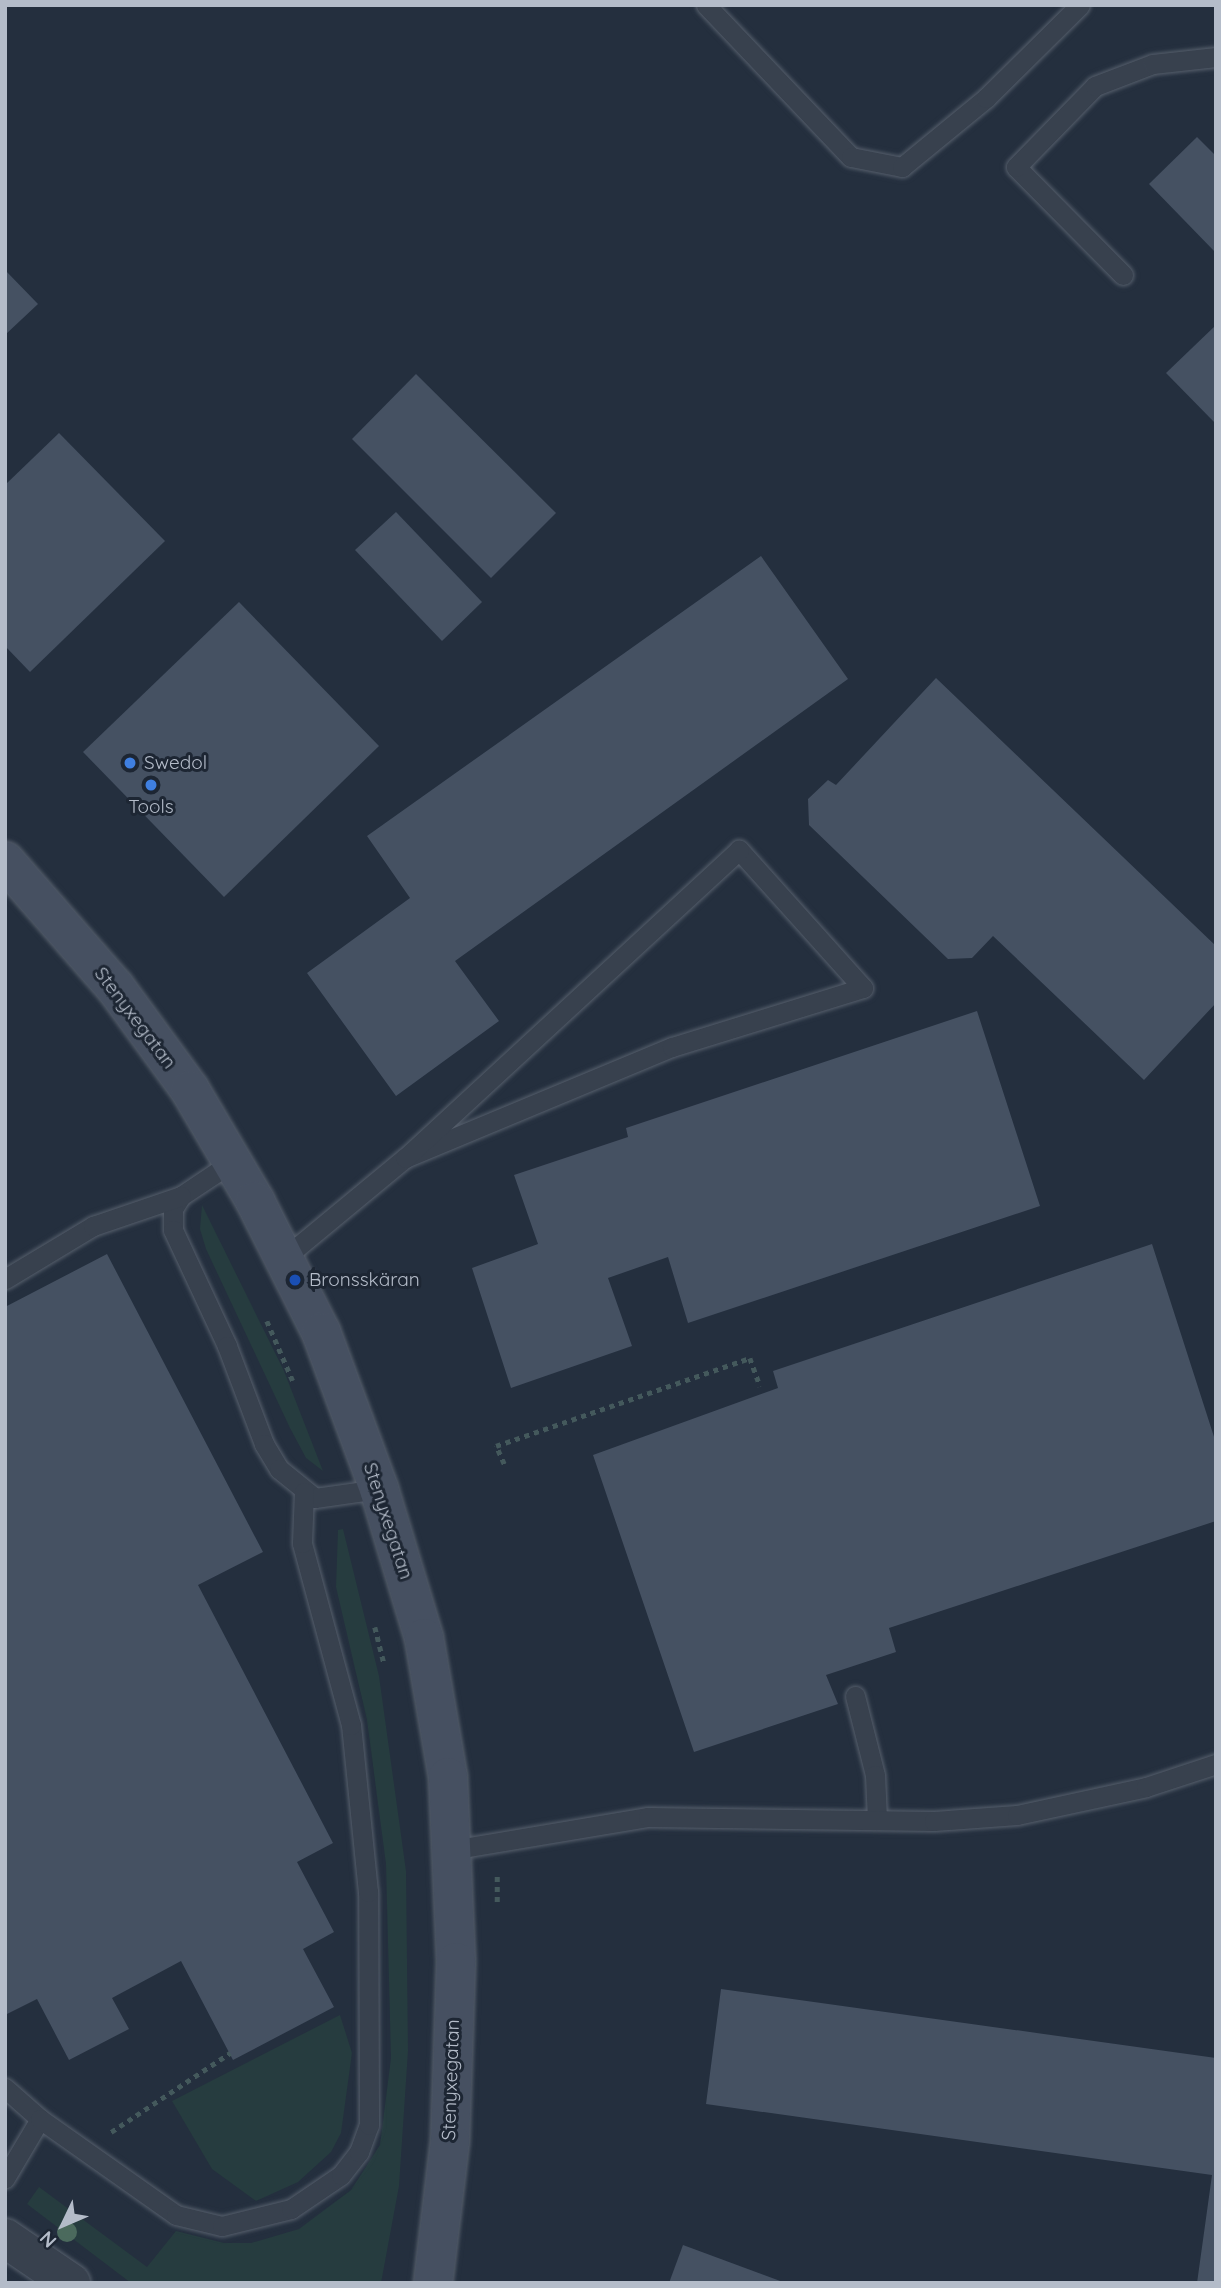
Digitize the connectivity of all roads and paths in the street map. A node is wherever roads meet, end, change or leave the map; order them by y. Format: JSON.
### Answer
{"nodes":[{"id":1,"x":706,"y":5,"type":"edge"},
{"id":2,"x":1080,"y":5,"type":"edge"},
{"id":3,"x":1216,"y":57,"type":"edge"},
{"id":4,"x":1123,"y":275,"type":"dead end"},
{"id":5,"x":5,"y":862,"type":"edge"},
{"id":6,"x":405,"y":1158,"type":"junction"},
{"id":7,"x":232,"y":1162,"type":"junction"},
{"id":8,"x":181,"y":1196,"type":"junction"},
{"id":9,"x":284,"y":1258,"type":"junction"},
{"id":10,"x":5,"y":1279,"type":"edge"},
{"id":11,"x":760,"y":1386,"type":"dead end"},
{"id":12,"x":504,"y":1464,"type":"dead end"},
{"id":13,"x":379,"y":1489,"type":"junction"},
{"id":14,"x":304,"y":1492,"type":"junction"},
{"id":15,"x":855,"y":1696,"type":"dead end"},
{"id":16,"x":1216,"y":1764,"type":"edge"},
{"id":17,"x":877,"y":1819,"type":"junction"},
{"id":18,"x":451,"y":1850,"type":"junction"},
{"id":19,"x":230,"y":2053,"type":"dead end"},
{"id":20,"x":5,"y":2088,"type":"edge"},
{"id":21,"x":40,"y":2119,"type":"junction"},
{"id":22,"x":82,"y":2149,"type":"junction"},
{"id":23,"x":5,"y":2178,"type":"edge"},
{"id":24,"x":5,"y":2238,"type":"edge"},
{"id":25,"x":64,"y":2281,"type":"edge"},
{"id":26,"x":433,"y":2283,"type":"edge"}],
"edges":[{"from":1,"to":2,"type":"lane"},
{"from":3,"to":4,"type":"lane"},
{"from":5,"to":7,"type":"street","name":"Stenyxegatan"},
{"from":6,"to":6,"type":"lane"},
{"from":6,"to":9,"type":"lane"},
{"from":7,"to":8,"type":"lane"},
{"from":7,"to":9,"type":"street","name":"Stenyxegatan"},
{"from":8,"to":10,"type":"lane"},
{"from":8,"to":14,"type":"lane"},
{"from":9,"to":13,"type":"street","name":"Stenyxegatan"},
{"from":11,"to":12,"type":"path"},
{"from":13,"to":14,"type":"lane"},
{"from":13,"to":18,"type":"street","name":"Stenyxegatan"},
{"from":14,"to":22,"type":"lane"},
{"from":15,"to":17,"type":"lane"},
{"from":16,"to":17,"type":"lane"},
{"from":17,"to":18,"type":"lane"},
{"from":18,"to":26,"type":"street","name":"Stenyxegatan"},
{"from":19,"to":22,"type":"path"},
{"from":20,"to":21,"type":"lane"},
{"from":21,"to":22,"type":"lane"},
{"from":21,"to":23,"type":"lane"},
{"from":24,"to":25,"type":"street"}]}
